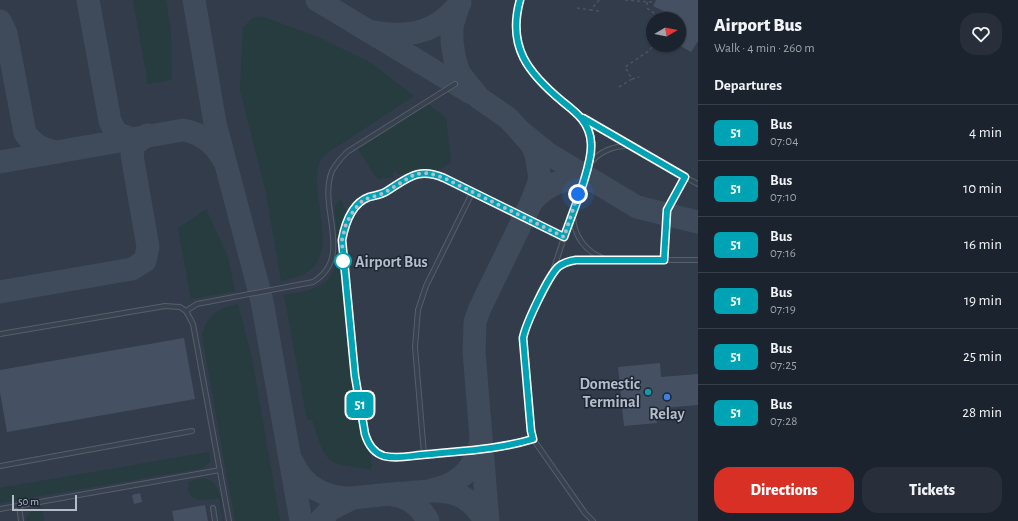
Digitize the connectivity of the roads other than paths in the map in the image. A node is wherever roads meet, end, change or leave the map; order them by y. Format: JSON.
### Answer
{"nodes":[{"id":1,"x":520,"y":0,"type":"edge"},
{"id":2,"x":455,"y":84,"type":"dead end"},
{"id":3,"x":576,"y":113,"type":"junction"},
{"id":4,"x":636,"y":148,"type":"junction"},
{"id":5,"x":588,"y":167,"type":"junction"},
{"id":6,"x":685,"y":177,"type":"junction"},
{"id":7,"x":698,"y":184,"type":"edge"},
{"id":8,"x":473,"y":192,"type":"junction"},
{"id":9,"x":574,"y":208,"type":"junction"},
{"id":10,"x":564,"y":237,"type":"junction"},
{"id":11,"x":610,"y":260,"type":"junction"},
{"id":12,"x":664,"y":260,"type":"junction"},
{"id":13,"x":698,"y":260,"type":"edge"},
{"id":14,"x":550,"y":279,"type":"junction"},
{"id":15,"x":186,"y":311,"type":"junction"},
{"id":16,"x":0,"y":334,"type":"edge"},
{"id":17,"x":192,"y":431,"type":"dead end"},
{"id":18,"x":533,"y":439,"type":"junction"},
{"id":19,"x":424,"y":454,"type":"junction"},
{"id":20,"x":0,"y":466,"type":"edge"},
{"id":21,"x":220,"y":470,"type":"junction"},
{"id":22,"x":19,"y":505,"type":"junction"},
{"id":23,"x":0,"y":508,"type":"edge"},
{"id":24,"x":213,"y":508,"type":"dead end"},
{"id":25,"x":21,"y":521,"type":"edge"},
{"id":26,"x":215,"y":521,"type":"edge"},
{"id":27,"x":230,"y":521,"type":"edge"},
{"id":28,"x":593,"y":521,"type":"edge"}],
"edges":[{"from":1,"to":3,"type":"lane"},
{"from":2,"to":15,"type":"lane"},
{"from":3,"to":4,"type":"lane"},
{"from":3,"to":5,"type":"lane"},
{"from":4,"to":5,"type":"lane"},
{"from":4,"to":6,"type":"lane"},
{"from":5,"to":9,"type":"lane"},
{"from":6,"to":7,"type":"lane"},
{"from":6,"to":12,"type":"lane"},
{"from":8,"to":10,"type":"lane"},
{"from":8,"to":19,"type":"lane"},
{"from":8,"to":19,"type":"lane"},
{"from":9,"to":10,"type":"lane"},
{"from":9,"to":11,"type":"lane"},
{"from":10,"to":14,"type":"lane"},
{"from":11,"to":12,"type":"lane"},
{"from":11,"to":14,"type":"lane"},
{"from":12,"to":13,"type":"lane"},
{"from":14,"to":18,"type":"lane"},
{"from":15,"to":16,"type":"lane"},
{"from":15,"to":21,"type":"lane"},
{"from":17,"to":20,"type":"lane"},
{"from":18,"to":19,"type":"lane"},
{"from":18,"to":28,"type":"lane"},
{"from":21,"to":22,"type":"lane"},
{"from":21,"to":27,"type":"lane"},
{"from":22,"to":23,"type":"lane"},
{"from":22,"to":25,"type":"lane"},
{"from":24,"to":26,"type":"lane"}]}
